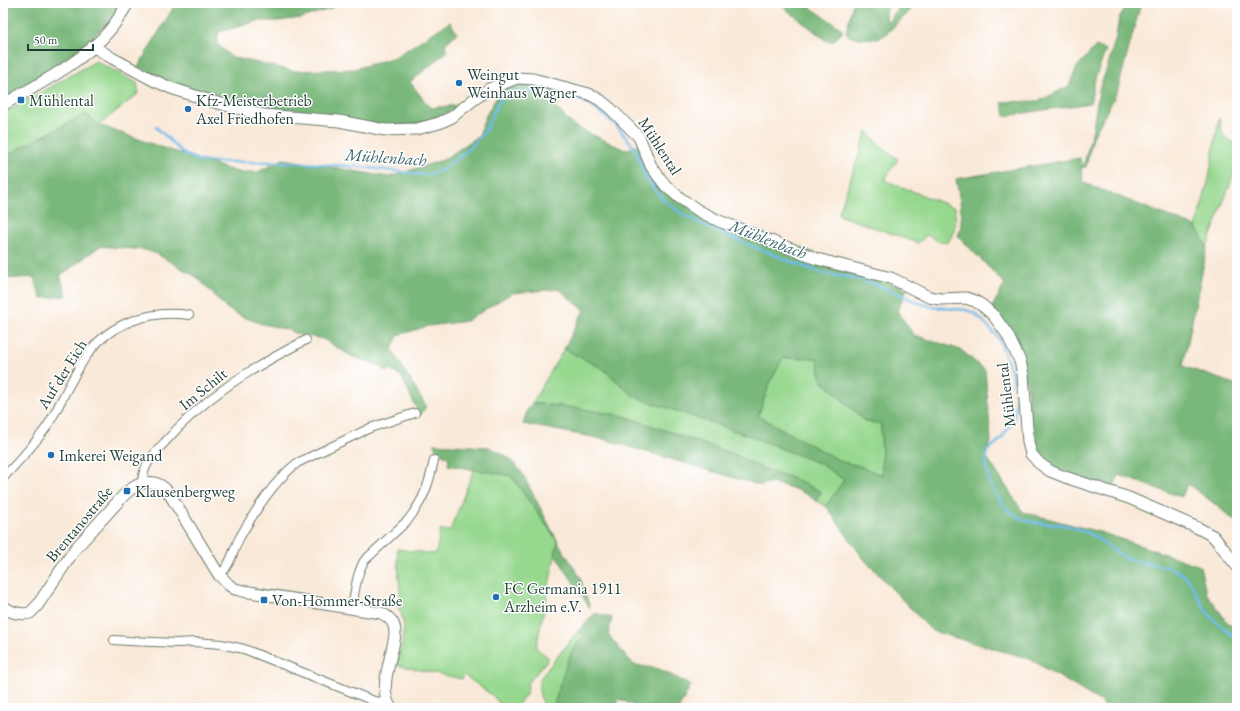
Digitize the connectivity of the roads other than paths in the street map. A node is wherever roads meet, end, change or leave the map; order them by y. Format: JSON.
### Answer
{"nodes":[{"id":1,"x":128,"y":3,"type":"edge"},
{"id":2,"x":93,"y":46,"type":"junction"},
{"id":3,"x":3,"y":105,"type":"edge"},
{"id":4,"x":189,"y":315,"type":"dead end"},
{"id":5,"x":306,"y":340,"type":"dead end"},
{"id":6,"x":415,"y":413,"type":"dead end"},
{"id":7,"x":434,"y":460,"type":"dead end"},
{"id":8,"x":3,"y":478,"type":"edge"},
{"id":9,"x":142,"y":484,"type":"junction"},
{"id":10,"x":1237,"y":566,"type":"edge"},
{"id":11,"x":219,"y":575,"type":"junction"},
{"id":12,"x":3,"y":606,"type":"edge"},
{"id":13,"x":352,"y":608,"type":"junction"},
{"id":14,"x":114,"y":640,"type":"dead end"},
{"id":15,"x":389,"y":705,"type":"edge"}],
"edges":[{"from":1,"to":2,"type":"street"},
{"from":2,"to":3,"type":"street"},
{"from":2,"to":10,"type":"street","name":"Mühlental"},
{"from":4,"to":8,"type":"street","name":"Auf der Eich"},
{"from":5,"to":9,"type":"street","name":"Im Schilt"},
{"from":6,"to":11,"type":"street"},
{"from":7,"to":13,"type":"street"},
{"from":9,"to":11,"type":"street"},
{"from":9,"to":12,"type":"street","name":"Brentanostraße"},
{"from":11,"to":13,"type":"street"},
{"from":13,"to":15,"type":"street"},
{"from":14,"to":15,"type":"street"}]}
